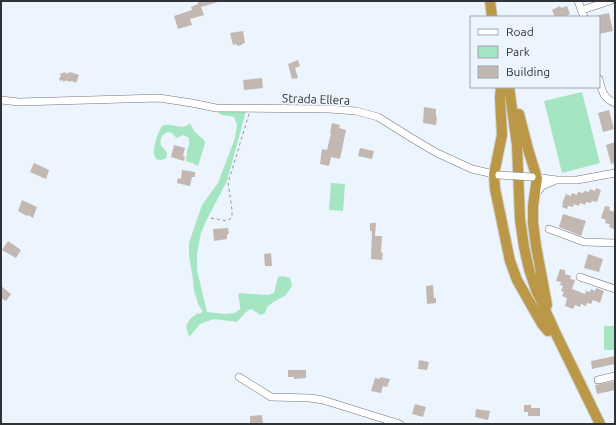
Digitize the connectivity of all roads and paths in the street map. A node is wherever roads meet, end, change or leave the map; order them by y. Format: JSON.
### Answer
{"nodes":[{"id":1,"x":490,"y":1,"type":"edge"},
{"id":2,"x":496,"y":1,"type":"edge"},
{"id":3,"x":578,"y":1,"type":"edge"},
{"id":4,"x":610,"y":1,"type":"edge"},
{"id":5,"x":583,"y":14,"type":"edge"},
{"id":6,"x":492,"y":16,"type":"edge"},
{"id":7,"x":498,"y":16,"type":"edge"},
{"id":8,"x":600,"y":83,"type":"edge"},
{"id":9,"x":502,"y":88,"type":"edge"},
{"id":10,"x":502,"y":88,"type":"edge"},
{"id":11,"x":510,"y":88,"type":"edge"},
{"id":12,"x":510,"y":88,"type":"edge"},
{"id":13,"x":1,"y":100,"type":"edge"},
{"id":14,"x":615,"y":103,"type":"edge"},
{"id":15,"x":250,"y":109,"type":"junction"},
{"id":16,"x":615,"y":173,"type":"edge"},
{"id":17,"x":497,"y":174,"type":"junction"},
{"id":18,"x":534,"y":178,"type":"junction"},
{"id":19,"x":557,"y":180,"type":"junction"},
{"id":20,"x":535,"y":196,"type":"junction"},
{"id":21,"x":211,"y":218,"type":"dead end"},
{"id":22,"x":549,"y":229,"type":"dead end"},
{"id":23,"x":615,"y":243,"type":"edge"},
{"id":24,"x":580,"y":277,"type":"dead end"},
{"id":25,"x":615,"y":289,"type":"edge"},
{"id":26,"x":550,"y":327,"type":"junction"},
{"id":27,"x":238,"y":376,"type":"dead end"},
{"id":28,"x":615,"y":376,"type":"edge"},
{"id":29,"x":598,"y":380,"type":"dead end"},
{"id":30,"x":400,"y":424,"type":"edge"},
{"id":31,"x":593,"y":424,"type":"edge"},
{"id":32,"x":600,"y":424,"type":"edge"}],
"edges":[{"from":1,"to":6,"type":"highway"},
{"from":2,"to":7,"type":"highway"},
{"from":3,"to":5,"type":"street"},
{"from":4,"to":5,"type":"street"},
{"from":8,"to":14,"type":"street"},
{"from":9,"to":17,"type":"highway"},
{"from":10,"to":26,"type":"highway"},
{"from":11,"to":26,"type":"highway"},
{"from":12,"to":18,"type":"highway"},
{"from":13,"to":15,"type":"street","name":"Strada Ellera"},
{"from":15,"to":17,"type":"street","name":"Strada Ellera"},
{"from":15,"to":21,"type":"path"},
{"from":16,"to":19,"type":"street","name":"Strada Ellera"},
{"from":17,"to":18,"type":"street","name":"Strada Ellera","bridge":true},
{"from":17,"to":26,"type":"highway"},
{"from":18,"to":19,"type":"street","name":"Strada Ellera"},
{"from":18,"to":20,"type":"highway"},
{"from":19,"to":20,"type":"street"},
{"from":20,"to":26,"type":"highway"},
{"from":22,"to":23,"type":"street"},
{"from":24,"to":25,"type":"street"},
{"from":26,"to":31,"type":"highway"},
{"from":26,"to":32,"type":"highway"},
{"from":27,"to":30,"type":"street"},
{"from":28,"to":29,"type":"street"}]}
